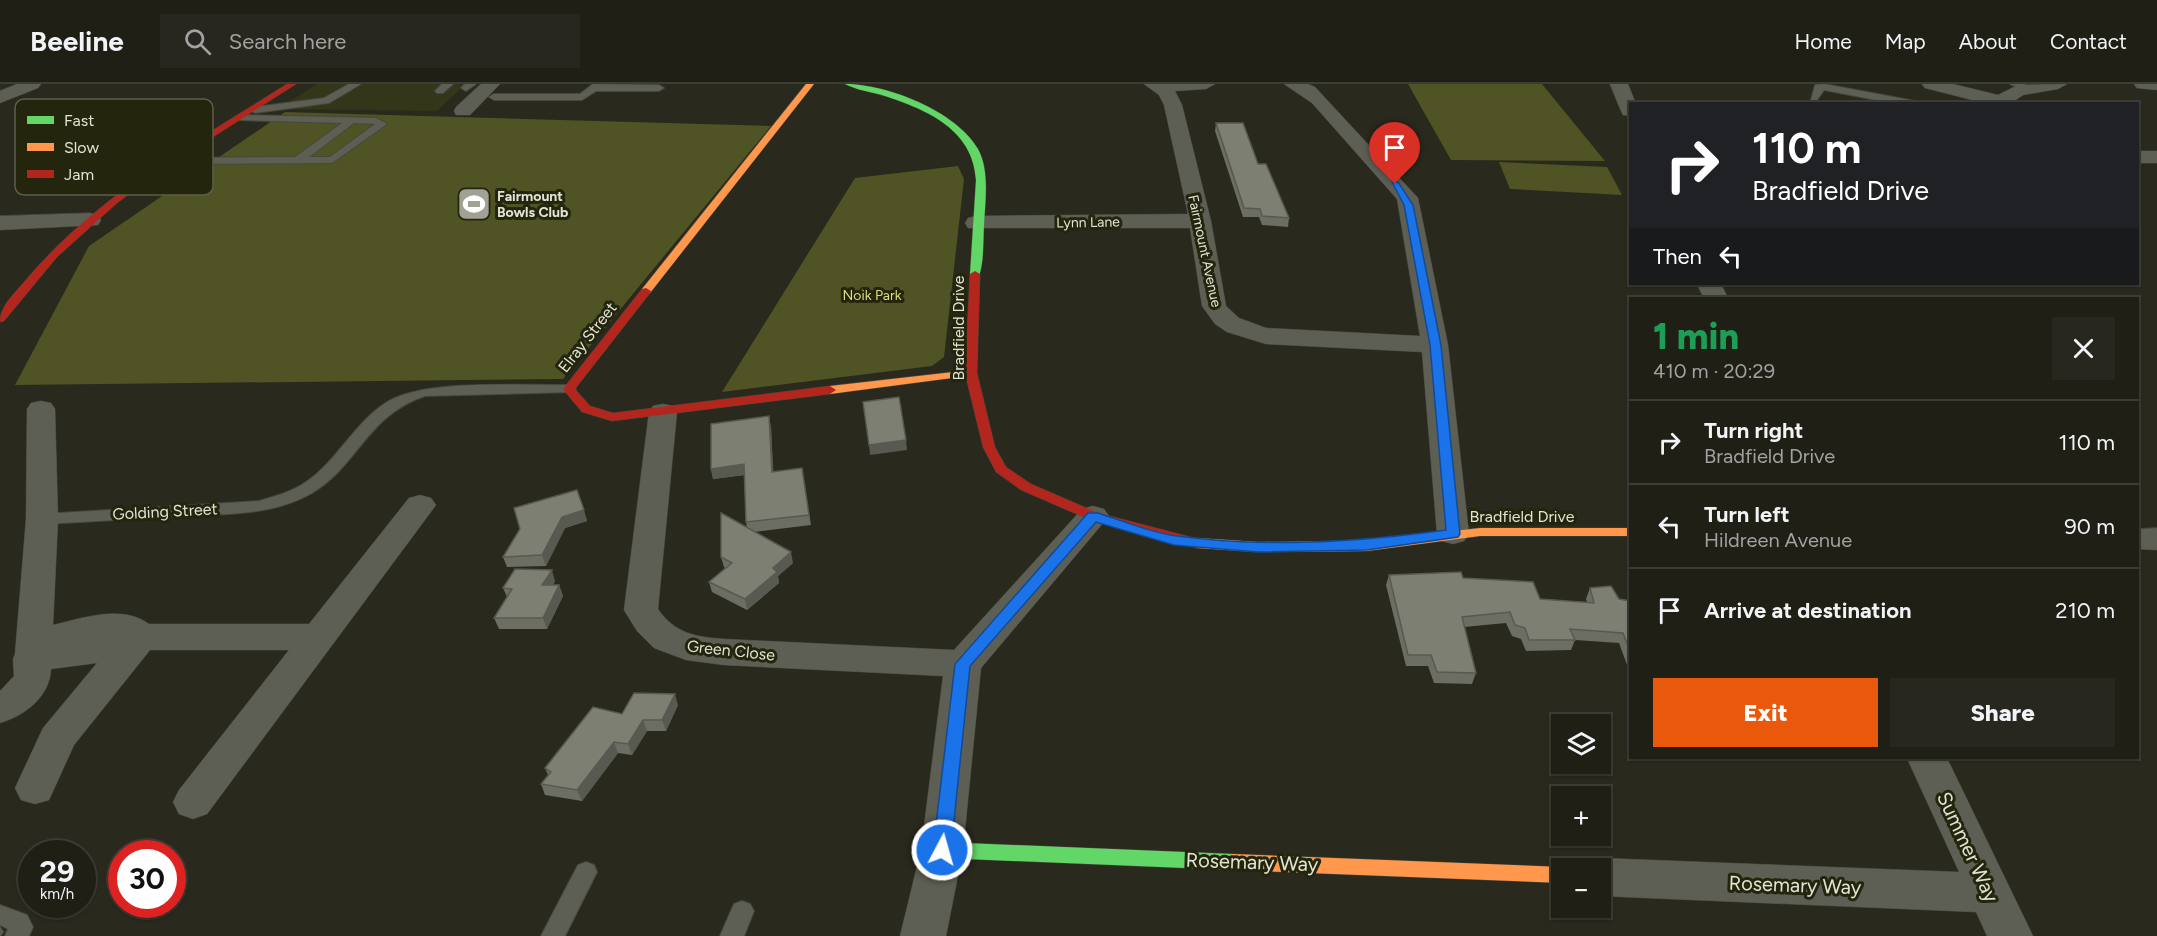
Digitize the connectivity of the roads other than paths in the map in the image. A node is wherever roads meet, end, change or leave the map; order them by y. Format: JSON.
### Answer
{"nodes":[{"id":1,"x":32,"y":84,"type":"edge"},
{"id":2,"x":292,"y":84,"type":"edge"},
{"id":3,"x":357,"y":84,"type":"edge"},
{"id":4,"x":810,"y":84,"type":"edge"},
{"id":5,"x":849,"y":84,"type":"edge"},
{"id":6,"x":1206,"y":84,"type":"edge"},
{"id":7,"x":1293,"y":84,"type":"edge"},
{"id":8,"x":1619,"y":84,"type":"edge"},
{"id":9,"x":1931,"y":84,"type":"edge"},
{"id":10,"x":2058,"y":84,"type":"edge"},
{"id":11,"x":2143,"y":84,"type":"edge"},
{"id":12,"x":1157,"y":85,"type":"edge"},
{"id":13,"x":2157,"y":85,"type":"edge"},
{"id":14,"x":597,"y":86,"type":"edge"},
{"id":15,"x":2020,"y":86,"type":"edge"},
{"id":16,"x":659,"y":88,"type":"dead end"},
{"id":17,"x":492,"y":91,"type":"edge"},
{"id":18,"x":0,"y":98,"type":"edge"},
{"id":19,"x":1814,"y":98,"type":"dead end"},
{"id":20,"x":1904,"y":102,"type":"edge"},
{"id":21,"x":1999,"y":102,"type":"edge"},
{"id":22,"x":1629,"y":109,"type":"edge"},
{"id":23,"x":463,"y":111,"type":"dead end"},
{"id":24,"x":246,"y":114,"type":"junction"},
{"id":25,"x":351,"y":121,"type":"junction"},
{"id":26,"x":213,"y":135,"type":"edge"},
{"id":27,"x":2139,"y":157,"type":"edge"},
{"id":28,"x":2157,"y":157,"type":"edge"},
{"id":29,"x":213,"y":162,"type":"edge"},
{"id":30,"x":295,"y":162,"type":"junction"},
{"id":31,"x":125,"y":195,"type":"edge"},
{"id":32,"x":90,"y":220,"type":"junction"},
{"id":33,"x":1200,"y":221,"type":"junction"},
{"id":34,"x":0,"y":223,"type":"edge"},
{"id":35,"x":976,"y":223,"type":"junction"},
{"id":36,"x":0,"y":319,"type":"edge"},
{"id":37,"x":1435,"y":345,"type":"junction"},
{"id":38,"x":971,"y":374,"type":"junction"},
{"id":39,"x":568,"y":389,"type":"junction"},
{"id":40,"x":41,"y":409,"type":"dead end"},
{"id":41,"x":663,"y":412,"type":"junction"},
{"id":42,"x":288,"y":498,"type":"joint"},
{"id":43,"x":420,"y":505,"type":"dead end"},
{"id":44,"x":1093,"y":516,"type":"junction"},
{"id":45,"x":42,"y":519,"type":"junction"},
{"id":46,"x":1629,"y":532,"type":"edge"},
{"id":47,"x":1453,"y":534,"type":"junction"},
{"id":48,"x":2139,"y":539,"type":"edge"},
{"id":49,"x":2157,"y":539,"type":"edge"},
{"id":50,"x":141,"y":637,"type":"junction"},
{"id":51,"x":318,"y":637,"type":"junction"},
{"id":52,"x":33,"y":650,"type":"junction"},
{"id":53,"x":963,"y":664,"type":"junction"},
{"id":54,"x":0,"y":709,"type":"edge"},
{"id":55,"x":1927,"y":759,"type":"edge"},
{"id":56,"x":35,"y":788,"type":"dead end"},
{"id":57,"x":193,"y":802,"type":"dead end"},
{"id":58,"x":942,"y":850,"type":"junction"},
{"id":59,"x":586,"y":872,"type":"dead end"},
{"id":60,"x":1551,"y":875,"type":"edge"},
{"id":61,"x":1611,"y":877,"type":"edge"},
{"id":62,"x":1990,"y":893,"type":"junction"},
{"id":63,"x":742,"y":911,"type":"dead end"},
{"id":64,"x":0,"y":915,"type":"edge"},
{"id":65,"x":17,"y":936,"type":"edge"},
{"id":66,"x":553,"y":936,"type":"edge"},
{"id":67,"x":732,"y":936,"type":"edge"},
{"id":68,"x":923,"y":936,"type":"edge"},
{"id":69,"x":2010,"y":936,"type":"edge"}],
"edges":[{"from":1,"to":18,"type":"street"},
{"from":2,"to":24,"type":"street"},
{"from":3,"to":24,"type":"lane"},
{"from":4,"to":39,"type":"street","name":"Elray Street"},
{"from":5,"to":35,"type":"street","name":"Bradfield Drive"},
{"from":6,"to":12,"type":"street"},
{"from":7,"to":37,"type":"street"},
{"from":8,"to":22,"type":"street"},
{"from":9,"to":21,"type":"street"},
{"from":10,"to":15,"type":"street"},
{"from":11,"to":13,"type":"street"},
{"from":12,"to":33,"type":"street","name":"Fairmount Avenue"},
{"from":14,"to":16,"type":"lane"},
{"from":14,"to":17,"type":"lane"},
{"from":15,"to":21,"type":"street"},
{"from":17,"to":23,"type":"street"},
{"from":19,"to":20,"type":"lane"},
{"from":24,"to":25,"type":"lane"},
{"from":24,"to":26,"type":"street"},
{"from":25,"to":30,"type":"lane"},
{"from":25,"to":30,"type":"lane"},
{"from":27,"to":28,"type":"street"},
{"from":29,"to":30,"type":"lane"},
{"from":31,"to":32,"type":"street"},
{"from":32,"to":34,"type":"street"},
{"from":32,"to":36,"type":"street"},
{"from":33,"to":35,"type":"street","name":"Lynn Lane"},
{"from":33,"to":37,"type":"street","name":"Fairmount Avenue"},
{"from":35,"to":38,"type":"street","name":"Bradfield Drive"},
{"from":37,"to":47,"type":"street"},
{"from":38,"to":41,"type":"street"},
{"from":38,"to":44,"type":"street","name":"Bradfield Drive"},
{"from":39,"to":41,"type":"street"},
{"from":39,"to":42,"type":"lane","name":"Elray Street"},
{"from":40,"to":45,"type":"street"},
{"from":41,"to":53,"type":"street","name":"Green Close"},
{"from":42,"to":45,"type":"lane","name":"Golding Street"},
{"from":43,"to":51,"type":"street"},
{"from":44,"to":47,"type":"street","name":"Bradfield Drive"},
{"from":44,"to":53,"type":"street"},
{"from":45,"to":52,"type":"street"},
{"from":46,"to":47,"type":"street","name":"Bradfield Drive"},
{"from":48,"to":49,"type":"street"},
{"from":50,"to":51,"type":"street"},
{"from":50,"to":52,"type":"street"},
{"from":50,"to":56,"type":"street"},
{"from":51,"to":57,"type":"street"},
{"from":52,"to":54,"type":"street"},
{"from":53,"to":58,"type":"street"},
{"from":55,"to":62,"type":"street","name":"Summer Way"},
{"from":58,"to":60,"type":"street","name":"Rosemary Way"},
{"from":58,"to":68,"type":"street"},
{"from":59,"to":66,"type":"lane"},
{"from":61,"to":62,"type":"street","name":"Rosemary Way"},
{"from":62,"to":69,"type":"street","name":"Summer Way"},
{"from":63,"to":67,"type":"lane"},
{"from":64,"to":65,"type":"lane"}]}
